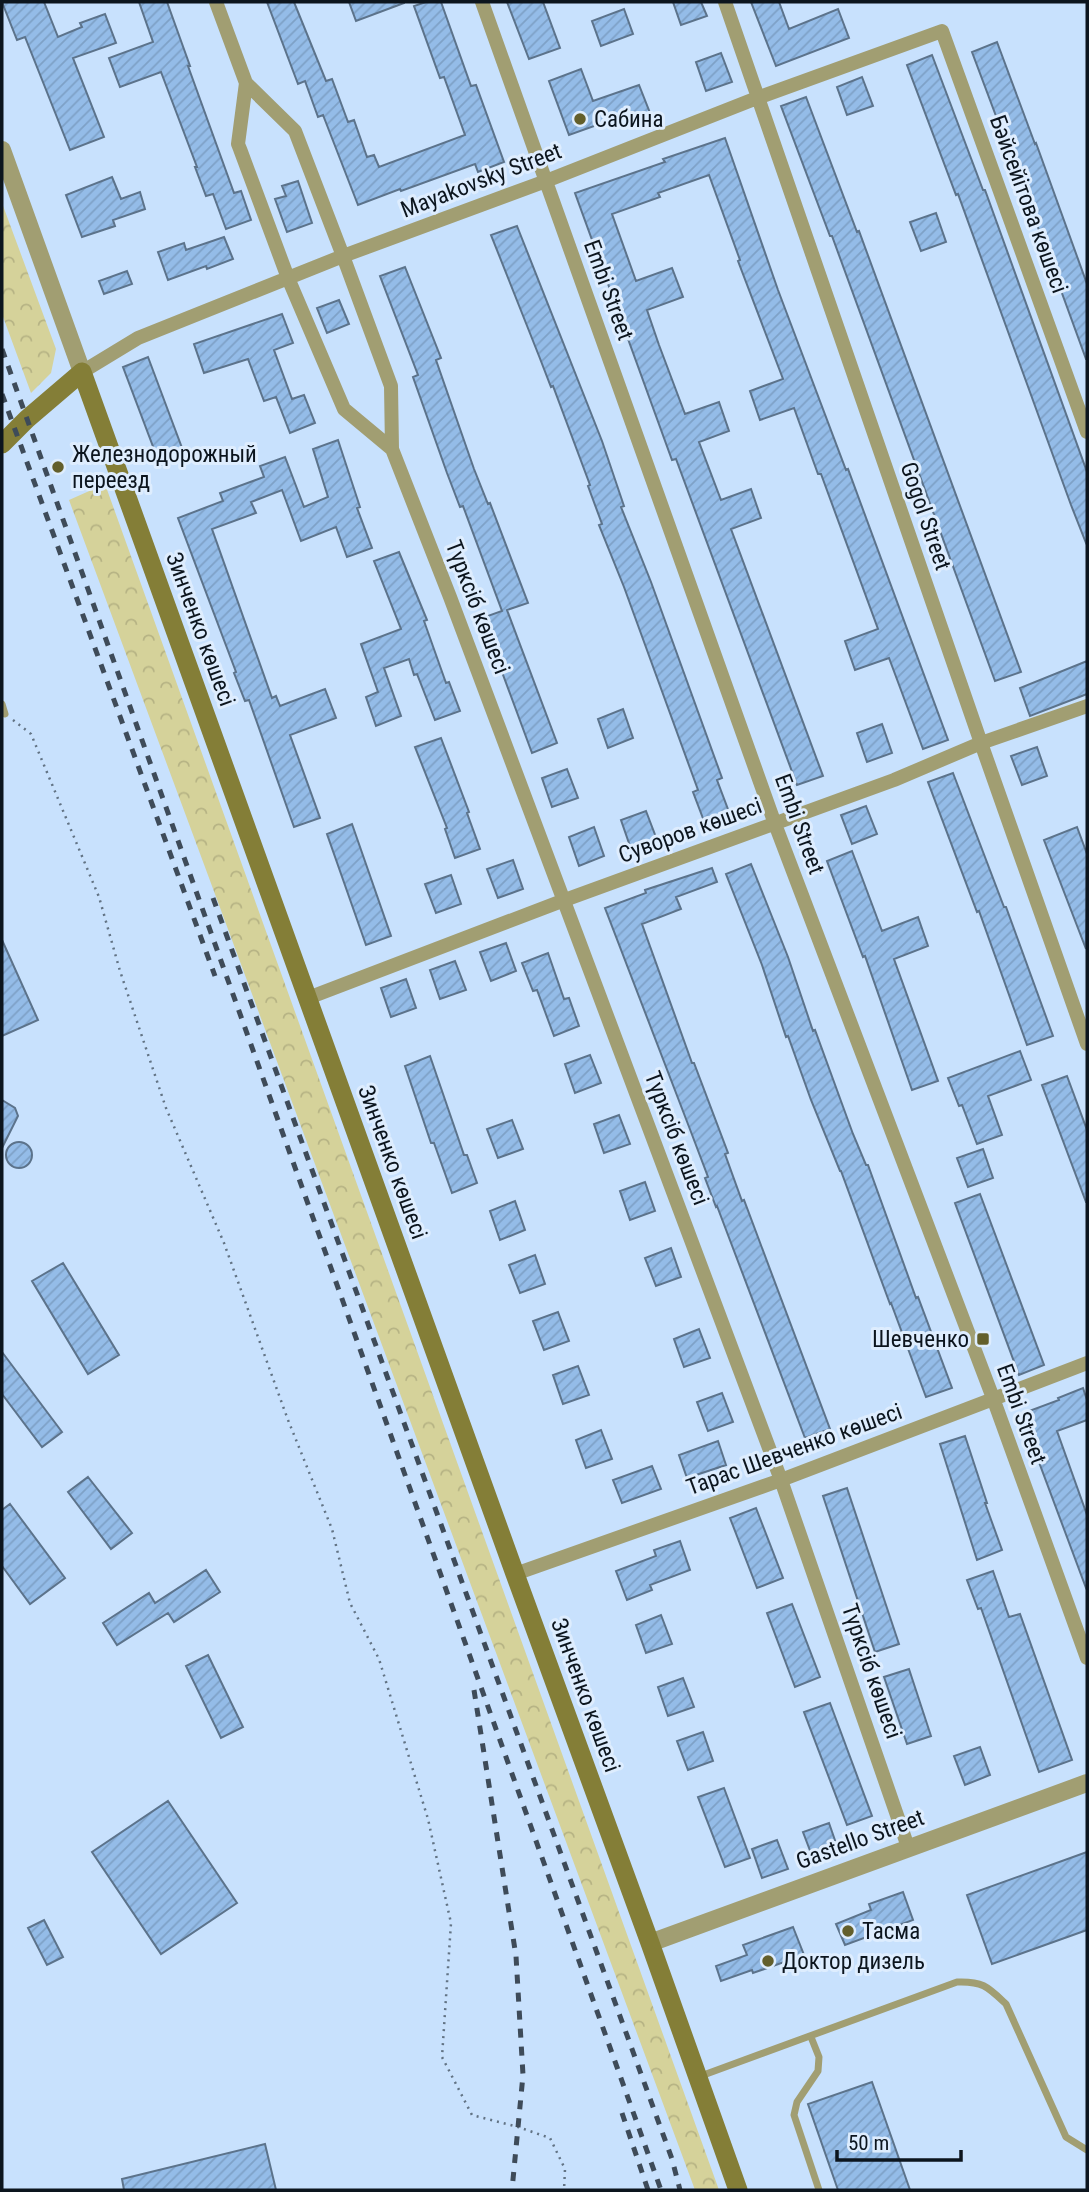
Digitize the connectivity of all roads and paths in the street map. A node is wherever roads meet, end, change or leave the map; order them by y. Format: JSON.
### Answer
{"nodes":[{"id":1,"x":216,"y":2,"type":"edge"},
{"id":2,"x":482,"y":2,"type":"edge"},
{"id":3,"x":725,"y":2,"type":"edge"},
{"id":4,"x":942,"y":31,"type":"joint"},
{"id":5,"x":246,"y":83,"type":"junction"},
{"id":6,"x":757,"y":98,"type":"junction"},
{"id":7,"x":2,"y":150,"type":"edge"},
{"id":8,"x":546,"y":181,"type":"junction"},
{"id":9,"x":343,"y":256,"type":"junction"},
{"id":10,"x":288,"y":278,"type":"junction"},
{"id":11,"x":82,"y":372,"type":"junction"},
{"id":12,"x":1087,"y":432,"type":"edge"},
{"id":13,"x":2,"y":444,"type":"edge"},
{"id":14,"x":392,"y":449,"type":"junction"},
{"id":15,"x":2,"y":704,"type":"edge"},
{"id":16,"x":1087,"y":706,"type":"edge"},
{"id":17,"x":5,"y":714,"type":"joint"},
{"id":18,"x":981,"y":743,"type":"junction"},
{"id":19,"x":775,"y":824,"type":"junction"},
{"id":20,"x":562,"y":901,"type":"junction"},
{"id":21,"x":307,"y":998,"type":"junction"},
{"id":22,"x":1087,"y":1044,"type":"edge"},
{"id":23,"x":1087,"y":1363,"type":"edge"},
{"id":24,"x":993,"y":1398,"type":"junction"},
{"id":25,"x":781,"y":1480,"type":"junction"},
{"id":26,"x":515,"y":1574,"type":"junction"},
{"id":27,"x":1087,"y":1658,"type":"edge"},
{"id":28,"x":1087,"y":1783,"type":"edge"},
{"id":29,"x":908,"y":1847,"type":"junction"},
{"id":30,"x":650,"y":1943,"type":"junction"},
{"id":31,"x":811,"y":2037,"type":"junction"},
{"id":32,"x":698,"y":2077,"type":"junction"},
{"id":33,"x":1087,"y":2150,"type":"edge"},
{"id":34,"x":564,"y":2190,"type":"edge"},
{"id":35,"x":738,"y":2190,"type":"edge"},
{"id":36,"x":819,"y":2190,"type":"edge"}],
"edges":[{"from":1,"to":5,"type":"street","name":"Түрксіб көшесі"},
{"from":2,"to":8,"type":"street","name":"Embi Street"},
{"from":3,"to":6,"type":"street","name":"Gogol Street"},
{"from":4,"to":6,"type":"street","name":"Mayakovsky Street"},
{"from":4,"to":12,"type":"street","name":"Бәйсейітова көшесі"},
{"from":5,"to":9,"type":"street","name":"Түрксіб көшесі"},
{"from":5,"to":10,"type":"street","name":"Түрксіб көшесі"},
{"from":6,"to":8,"type":"street","name":"Mayakovsky Street"},
{"from":6,"to":18,"type":"street","name":"Gogol Street"},
{"from":7,"to":11,"type":"street","name":"Зинченко көшесі"},
{"from":8,"to":9,"type":"street","name":"Mayakovsky Street"},
{"from":8,"to":19,"type":"street","name":"Embi Street"},
{"from":9,"to":10,"type":"street","name":"Mayakovsky Street"},
{"from":9,"to":14,"type":"street","name":"Түрксіб көшесі"},
{"from":10,"to":11,"type":"street","name":"Mayakovsky Street"},
{"from":10,"to":14,"type":"street","name":"Түрксіб көшесі"},
{"from":11,"to":13,"type":"main road"},
{"from":11,"to":21,"type":"main road","name":"Зинченко көшесі"},
{"from":14,"to":20,"type":"street","name":"Түрксіб көшесі"},
{"from":15,"to":17,"type":"lane"},
{"from":16,"to":18,"type":"street","name":"Суворов көшесі"},
{"from":17,"to":34,"type":"path"},
{"from":18,"to":19,"type":"street","name":"Суворов көшесі"},
{"from":18,"to":22,"type":"street","name":"Gogol Street"},
{"from":19,"to":20,"type":"street","name":"Суворов көшесі"},
{"from":19,"to":24,"type":"street","name":"Embi Street"},
{"from":20,"to":21,"type":"street","name":"Суворов көшесі"},
{"from":20,"to":25,"type":"street","name":"Түрксіб көшесі"},
{"from":21,"to":26,"type":"main road","name":"Зинченко көшесі"},
{"from":23,"to":24,"type":"street","name":"Тарас Шевченко көшесі"},
{"from":24,"to":25,"type":"street","name":"Тарас Шевченко көшесі"},
{"from":24,"to":27,"type":"street","name":"Embi Street"},
{"from":25,"to":26,"type":"street","name":"Тарас Шевченко көшесі"},
{"from":25,"to":29,"type":"street","name":"Түрксіб көшесі"},
{"from":26,"to":30,"type":"main road","name":"Зинченко көшесі"},
{"from":28,"to":29,"type":"street","name":"Gastello Street"},
{"from":29,"to":30,"type":"street","name":"Gastello Street"},
{"from":30,"to":32,"type":"main road","name":"Зинченко көшесі"},
{"from":31,"to":32,"type":"lane"},
{"from":31,"to":33,"type":"lane"},
{"from":31,"to":36,"type":"lane"},
{"from":32,"to":35,"type":"main road","name":"Зинченко көшесі"}]}
